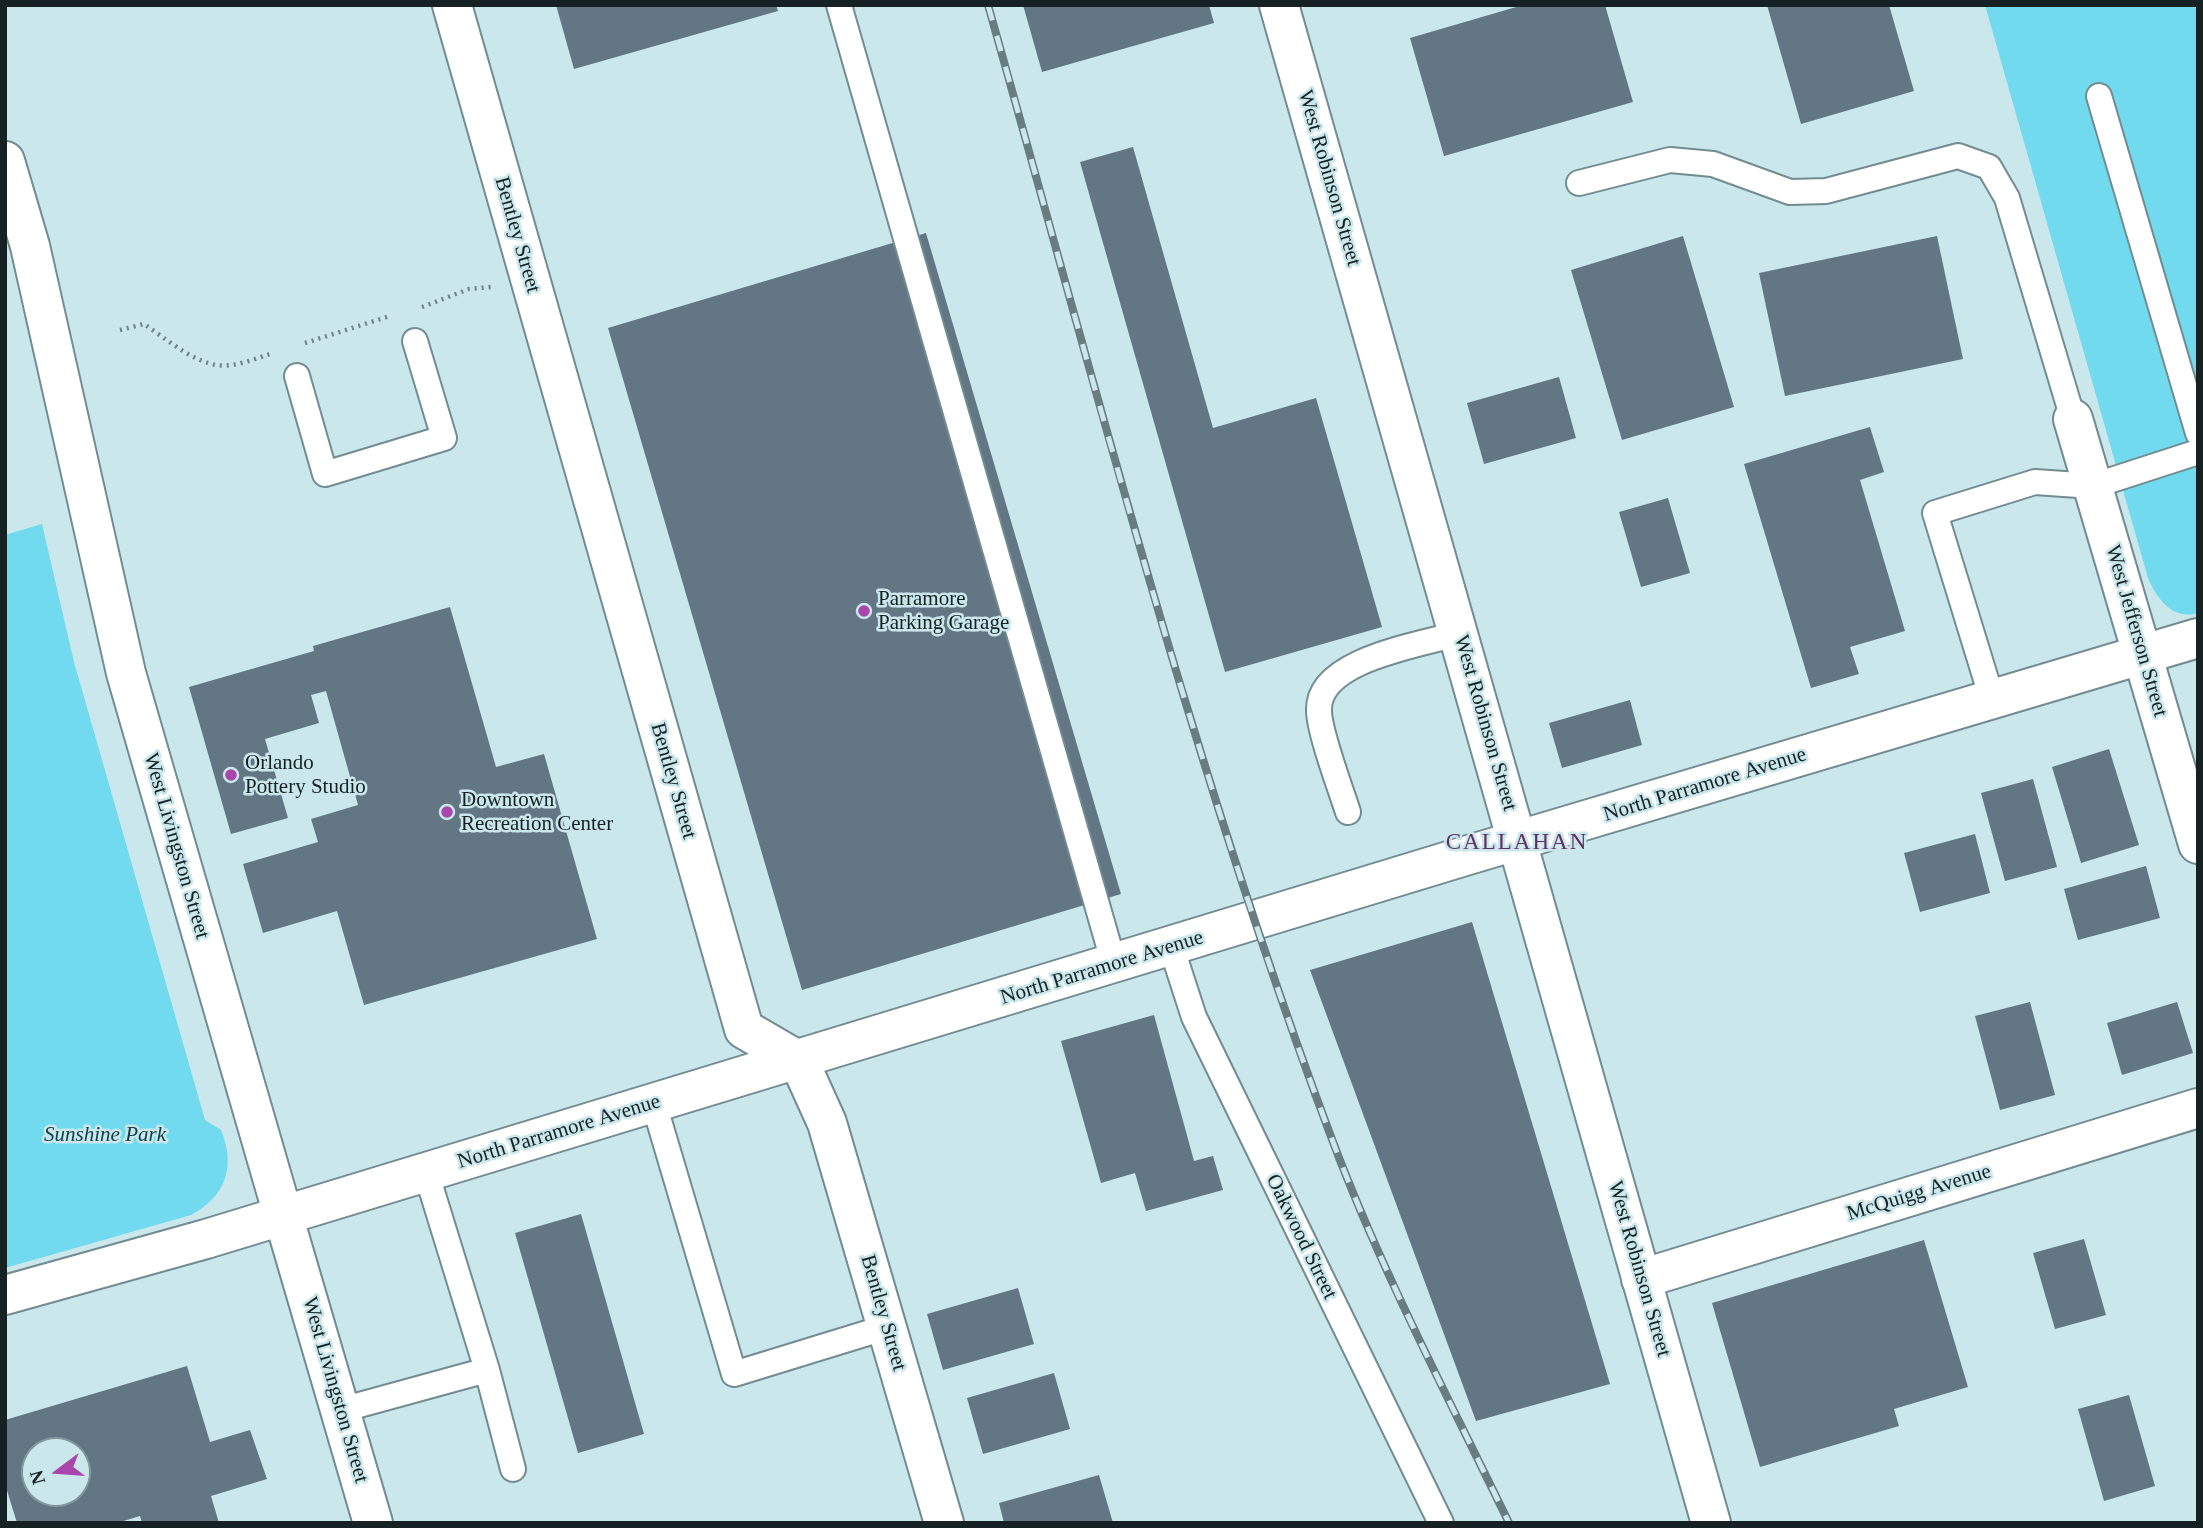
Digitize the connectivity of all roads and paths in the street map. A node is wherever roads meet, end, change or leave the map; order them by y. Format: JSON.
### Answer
{"nodes":[{"id":1,"x":452,"y":5,"type":"edge"},
{"id":2,"x":839,"y":5,"type":"edge"},
{"id":3,"x":1279,"y":5,"type":"edge"},
{"id":4,"x":2099,"y":96,"type":"dead end"},
{"id":5,"x":5,"y":161,"type":"edge"},
{"id":6,"x":1579,"y":183,"type":"dead end"},
{"id":7,"x":531,"y":285,"type":"junction"},
{"id":8,"x":418,"y":308,"type":"dead end"},
{"id":9,"x":392,"y":316,"type":"dead end"},
{"id":10,"x":120,"y":330,"type":"dead end"},
{"id":11,"x":415,"y":341,"type":"dead end"},
{"id":12,"x":302,"y":344,"type":"dead end"},
{"id":13,"x":277,"y":352,"type":"dead end"},
{"id":14,"x":297,"y":376,"type":"dead end"},
{"id":15,"x":2073,"y":419,"type":"joint"},
{"id":16,"x":2198,"y":433,"type":"edge"},
{"id":17,"x":2198,"y":452,"type":"edge"},
{"id":18,"x":2093,"y":486,"type":"junction"},
{"id":19,"x":1460,"y":633,"type":"junction"},
{"id":20,"x":2198,"y":638,"type":"edge"},
{"id":21,"x":2143,"y":654,"type":"junction"},
{"id":22,"x":1992,"y":699,"type":"junction"},
{"id":23,"x":1348,"y":812,"type":"dead end"},
{"id":24,"x":1519,"y":840,"type":"junction"},
{"id":25,"x":2198,"y":844,"type":"edge"},
{"id":26,"x":1171,"y":946,"type":"junction"},
{"id":27,"x":1114,"y":964,"type":"junction"},
{"id":28,"x":799,"y":1061,"type":"junction"},
{"id":29,"x":654,"y":1104,"type":"junction"},
{"id":30,"x":2198,"y":1108,"type":"edge"},
{"id":31,"x":426,"y":1172,"type":"junction"},
{"id":32,"x":283,"y":1215,"type":"junction"},
{"id":33,"x":1641,"y":1279,"type":"junction"},
{"id":34,"x":5,"y":1295,"type":"edge"},
{"id":35,"x":887,"y":1327,"type":"junction"},
{"id":36,"x":486,"y":1370,"type":"junction"},
{"id":37,"x":341,"y":1410,"type":"junction"},
{"id":38,"x":513,"y":1469,"type":"dead end"},
{"id":39,"x":373,"y":1523,"type":"edge"},
{"id":40,"x":944,"y":1523,"type":"edge"},
{"id":41,"x":1441,"y":1523,"type":"edge"},
{"id":42,"x":1711,"y":1523,"type":"edge"}],
"edges":[{"from":1,"to":7,"type":"street","name":"Bentley Street"},
{"from":2,"to":27,"type":"lane"},
{"from":3,"to":19,"type":"street","name":"West Robinson Street"},
{"from":4,"to":16,"type":"lane"},
{"from":5,"to":32,"type":"street","name":"West Livingston Street"},
{"from":6,"to":15,"type":"lane"},
{"from":7,"to":8,"type":"path"},
{"from":7,"to":28,"type":"street","name":"Bentley Street"},
{"from":9,"to":12,"type":"path"},
{"from":10,"to":13,"type":"path"},
{"from":11,"to":14,"type":"lane"},
{"from":15,"to":18,"type":"street","name":"West Jefferson Street"},
{"from":17,"to":18,"type":"lane"},
{"from":18,"to":21,"type":"street","name":"West Jefferson Street"},
{"from":18,"to":22,"type":"lane"},
{"from":19,"to":23,"type":"lane"},
{"from":19,"to":24,"type":"street","name":"West Robinson Street"},
{"from":20,"to":21,"type":"street","name":"North Parramore Avenue"},
{"from":21,"to":22,"type":"street","name":"North Parramore Avenue"},
{"from":21,"to":25,"type":"street","name":"West Jefferson Street"},
{"from":22,"to":24,"type":"street","name":"North Parramore Avenue"},
{"from":24,"to":26,"type":"street","name":"North Parramore Avenue"},
{"from":24,"to":33,"type":"street","name":"West Robinson Street"},
{"from":26,"to":27,"type":"street","name":"North Parramore Avenue"},
{"from":26,"to":41,"type":"lane","name":"Oakwood Street"},
{"from":27,"to":28,"type":"street","name":"North Parramore Avenue"},
{"from":28,"to":29,"type":"street","name":"North Parramore Avenue"},
{"from":28,"to":35,"type":"street","name":"Bentley Street"},
{"from":29,"to":31,"type":"street","name":"North Parramore Avenue"},
{"from":29,"to":35,"type":"lane"},
{"from":30,"to":33,"type":"street","name":"McQuigg Avenue"},
{"from":31,"to":32,"type":"street","name":"North Parramore Avenue"},
{"from":31,"to":36,"type":"lane"},
{"from":32,"to":34,"type":"street","name":"North Parramore Avenue"},
{"from":32,"to":37,"type":"street","name":"West Livingston Street"},
{"from":33,"to":42,"type":"street","name":"West Robinson Street"},
{"from":35,"to":40,"type":"street","name":"Bentley Street"},
{"from":36,"to":37,"type":"lane"},
{"from":36,"to":38,"type":"lane"},
{"from":37,"to":39,"type":"street","name":"West Livingston Street"}]}
